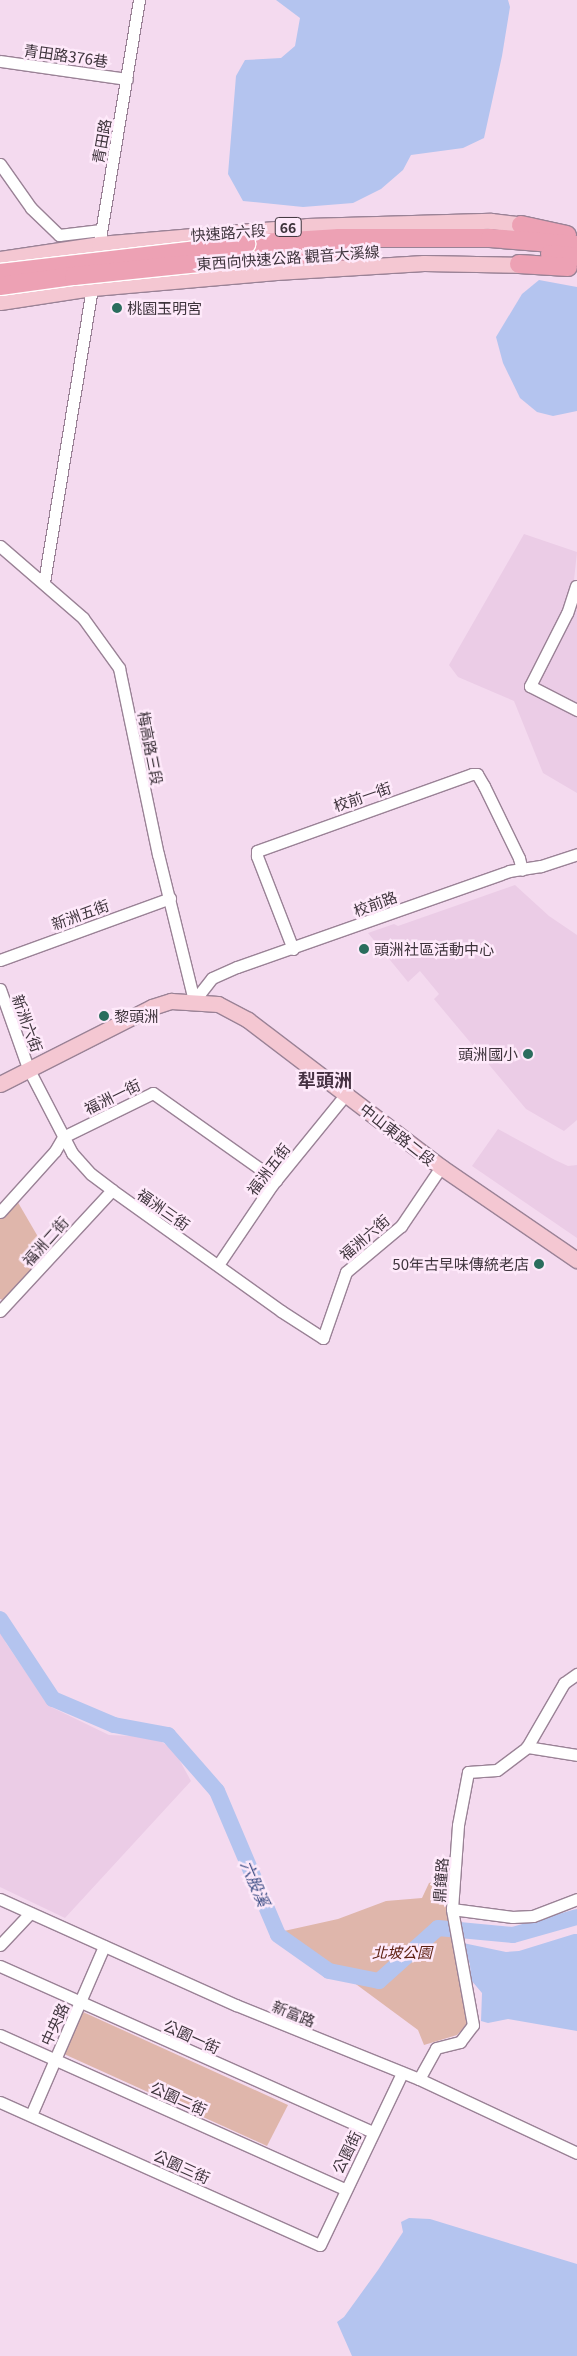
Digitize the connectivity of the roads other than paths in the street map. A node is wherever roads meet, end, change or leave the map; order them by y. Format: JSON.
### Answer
{"nodes":[{"id":1,"x":139,"y":0,"type":"edge"},
{"id":2,"x":0,"y":61,"type":"edge"},
{"id":3,"x":127,"y":79,"type":"junction"},
{"id":4,"x":0,"y":164,"type":"edge"},
{"id":5,"x":520,"y":225,"type":"junction"},
{"id":6,"x":577,"y":232,"type":"edge"},
{"id":7,"x":100,"y":237,"type":"junction"},
{"id":8,"x":577,"y":237,"type":"edge"},
{"id":9,"x":577,"y":245,"type":"edge"},
{"id":10,"x":577,"y":257,"type":"edge"},
{"id":11,"x":0,"y":259,"type":"edge"},
{"id":12,"x":519,"y":264,"type":"junction"},
{"id":13,"x":577,"y":267,"type":"edge"},
{"id":14,"x":577,"y":271,"type":"edge"},
{"id":15,"x":0,"y":273,"type":"edge"},
{"id":16,"x":0,"y":286,"type":"edge"},
{"id":17,"x":93,"y":288,"type":"junction"},
{"id":18,"x":0,"y":302,"type":"edge"},
{"id":19,"x":0,"y":546,"type":"edge"},
{"id":20,"x":44,"y":582,"type":"junction"},
{"id":21,"x":576,"y":586,"type":"edge"},
{"id":22,"x":572,"y":615,"type":"edge"},
{"id":23,"x":577,"y":710,"type":"edge"},
{"id":24,"x":577,"y":854,"type":"edge"},
{"id":25,"x":522,"y":870,"type":"junction"},
{"id":26,"x":170,"y":898,"type":"junction"},
{"id":27,"x":293,"y":949,"type":"junction"},
{"id":28,"x":0,"y":960,"type":"edge"},
{"id":29,"x":0,"y":989,"type":"edge"},
{"id":30,"x":194,"y":1001,"type":"junction"},
{"id":31,"x":28,"y":1068,"type":"junction"},
{"id":32,"x":0,"y":1084,"type":"edge"},
{"id":33,"x":346,"y":1094,"type":"junction"},
{"id":34,"x":63,"y":1137,"type":"junction"},
{"id":35,"x":441,"y":1167,"type":"junction"},
{"id":36,"x":276,"y":1180,"type":"junction"},
{"id":37,"x":112,"y":1190,"type":"junction"},
{"id":38,"x":0,"y":1212,"type":"edge"},
{"id":39,"x":577,"y":1260,"type":"edge"},
{"id":40,"x":218,"y":1265,"type":"junction"},
{"id":41,"x":0,"y":1311,"type":"edge"},
{"id":42,"x":323,"y":1338,"type":"joint"},
{"id":43,"x":577,"y":1674,"type":"edge"},
{"id":44,"x":527,"y":1747,"type":"junction"},
{"id":45,"x":577,"y":1755,"type":"edge"},
{"id":46,"x":0,"y":1899,"type":"edge"},
{"id":47,"x":577,"y":1899,"type":"edge"},
{"id":48,"x":452,"y":1908,"type":"junction"},
{"id":49,"x":30,"y":1913,"type":"junction"},
{"id":50,"x":0,"y":1945,"type":"edge"},
{"id":51,"x":104,"y":1946,"type":"junction"},
{"id":52,"x":0,"y":1966,"type":"edge"},
{"id":53,"x":81,"y":2002,"type":"junction"},
{"id":54,"x":0,"y":2034,"type":"edge"},
{"id":55,"x":54,"y":2059,"type":"junction"},
{"id":56,"x":402,"y":2073,"type":"junction"},
{"id":57,"x":419,"y":2079,"type":"junction"},
{"id":58,"x":0,"y":2102,"type":"edge"},
{"id":59,"x":31,"y":2115,"type":"junction"},
{"id":60,"x":373,"y":2132,"type":"junction"},
{"id":61,"x":577,"y":2153,"type":"edge"},
{"id":62,"x":345,"y":2189,"type":"junction"},
{"id":63,"x":320,"y":2245,"type":"joint"}],
"edges":[{"from":1,"to":3,"type":"street","name":"青田路"},
{"from":2,"to":3,"type":"street","name":"青田路376巷"},
{"from":3,"to":7,"type":"street","name":"青田路"},
{"from":4,"to":7,"type":"street"},
{"from":5,"to":6,"type":"main road","name":"快速路六段","number":"66"},
{"from":5,"to":7,"type":"main road","name":"快速路六段","number":"66"},
{"from":5,"to":8,"type":"highway"},
{"from":7,"to":11,"type":"main road","name":"快速路六段","number":"66"},
{"from":7,"to":17,"type":"street","name":"青田路"},
{"from":9,"to":15,"type":"highway","name":"東西向快速公路 觀音大溪線","number":"66","bridge":true},
{"from":10,"to":16,"type":"highway","name":"東西向快速公路 觀音大溪線","number":"66","bridge":true},
{"from":12,"to":13,"type":"highway"},
{"from":12,"to":14,"type":"main road"},
{"from":12,"to":17,"type":"main road"},
{"from":17,"to":18,"type":"main road"},
{"from":17,"to":20,"type":"street","name":"青田路"},
{"from":19,"to":20,"type":"street","name":"梅高路三段"},
{"from":20,"to":26,"type":"street","name":"梅高路三段"},
{"from":21,"to":22,"type":"street"},
{"from":22,"to":23,"type":"street"},
{"from":24,"to":25,"type":"street","name":"校前路"},
{"from":25,"to":27,"type":"street","name":"校前路"},
{"from":25,"to":27,"type":"street","name":"校前一街"},
{"from":26,"to":28,"type":"street","name":"新洲五街"},
{"from":26,"to":30,"type":"street","name":"梅高路三段"},
{"from":27,"to":30,"type":"street","name":"校前路"},
{"from":29,"to":31,"type":"street","name":"新洲六街"},
{"from":30,"to":31,"type":"main road","name":"中山東路二段"},
{"from":30,"to":33,"type":"main road","name":"中山東路二段"},
{"from":31,"to":32,"type":"main road","name":"中山東路二段"},
{"from":31,"to":34,"type":"street","name":"福洲三街"},
{"from":33,"to":35,"type":"main road","name":"中山東路二段"},
{"from":33,"to":36,"type":"street","name":"福洲五街"},
{"from":34,"to":36,"type":"street","name":"福洲一街"},
{"from":34,"to":37,"type":"street","name":"福洲三街"},
{"from":34,"to":38,"type":"street","name":"福洲一街"},
{"from":35,"to":39,"type":"main road","name":"中山東路二段"},
{"from":35,"to":42,"type":"street","name":"福洲六街"},
{"from":36,"to":40,"type":"street","name":"福洲五街"},
{"from":37,"to":40,"type":"street","name":"福洲三街"},
{"from":37,"to":41,"type":"street","name":"福洲二街"},
{"from":40,"to":42,"type":"street","name":"福洲三街"},
{"from":43,"to":44,"type":"street"},
{"from":44,"to":45,"type":"street"},
{"from":44,"to":48,"type":"street","name":"鼎鐘路"},
{"from":46,"to":49,"type":"street","name":"新富路"},
{"from":47,"to":48,"type":"street"},
{"from":48,"to":57,"type":"street","name":"鼎鐘路"},
{"from":49,"to":50,"type":"street"},
{"from":49,"to":51,"type":"street","name":"新富路"},
{"from":51,"to":53,"type":"street","name":"中央路"},
{"from":51,"to":56,"type":"street","name":"新富路"},
{"from":52,"to":53,"type":"street","name":"公園一街"},
{"from":53,"to":55,"type":"street","name":"中央路"},
{"from":53,"to":60,"type":"street","name":"公園一街"},
{"from":54,"to":55,"type":"street","name":"公園二街"},
{"from":55,"to":59,"type":"street","name":"中央路"},
{"from":55,"to":62,"type":"street","name":"公園二街"},
{"from":56,"to":57,"type":"street","name":"新富路"},
{"from":56,"to":60,"type":"street","name":"公園街"},
{"from":57,"to":61,"type":"street","name":"新富路"},
{"from":58,"to":59,"type":"street","name":"公園三街"},
{"from":59,"to":63,"type":"street","name":"公園三街"},
{"from":60,"to":62,"type":"street","name":"公園街"},
{"from":62,"to":63,"type":"street","name":"公園街"}]}
